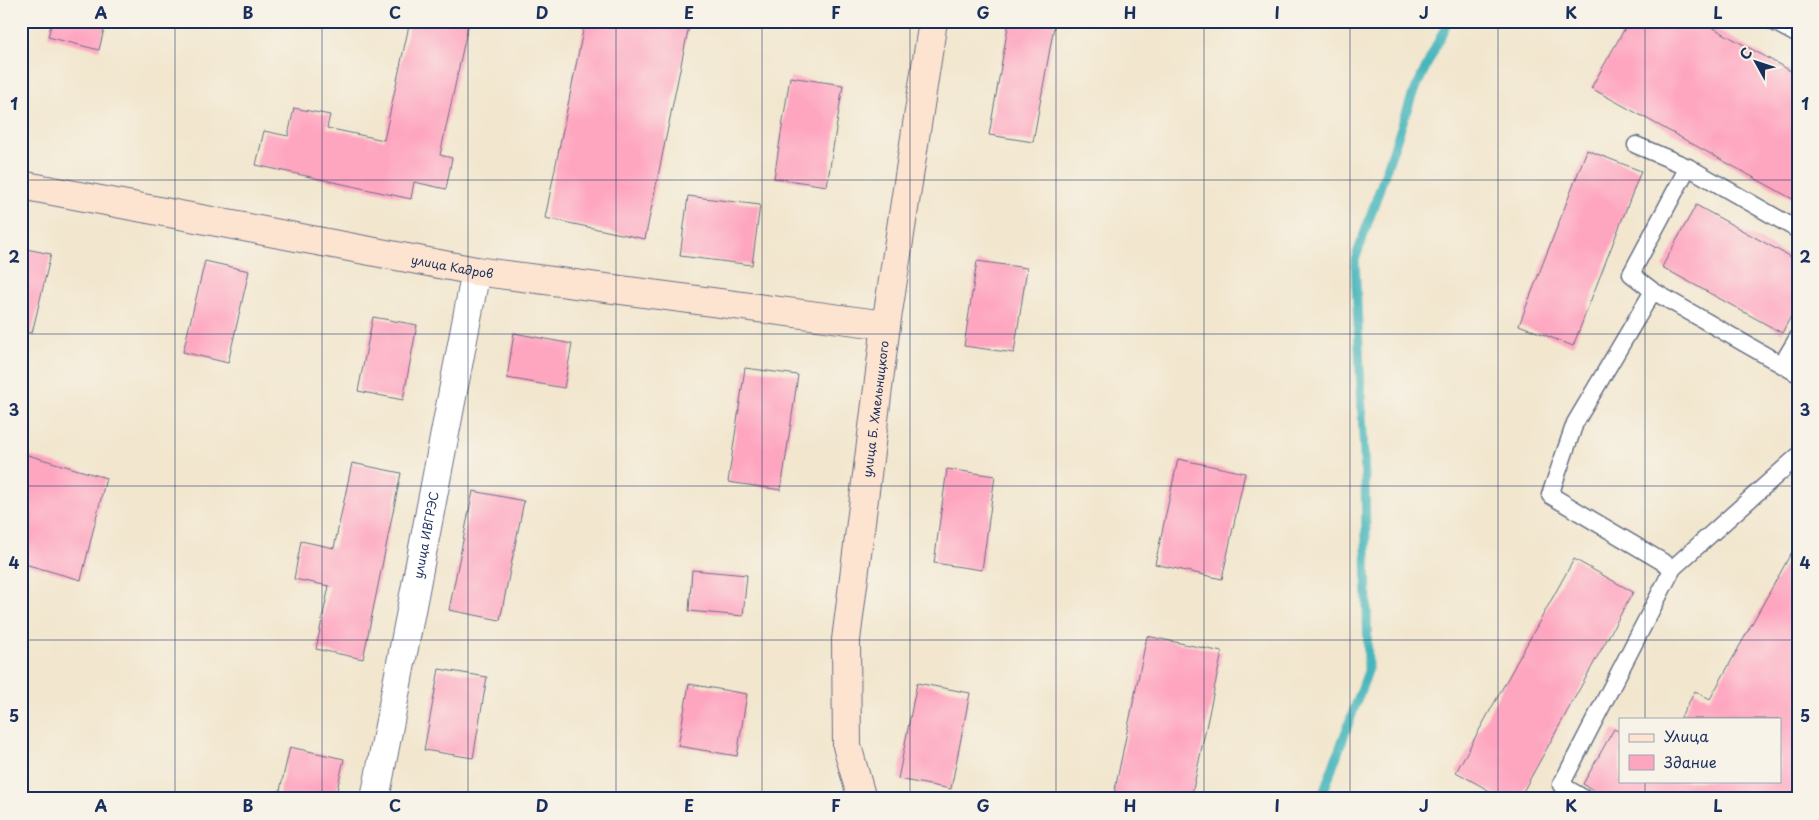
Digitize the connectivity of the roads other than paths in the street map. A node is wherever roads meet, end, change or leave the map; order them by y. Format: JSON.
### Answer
{"nodes":[{"id":1,"x":933,"y":21,"type":"edge"},
{"id":2,"x":1772,"y":21,"type":"edge"},
{"id":3,"x":1798,"y":35,"type":"edge"},
{"id":4,"x":1636,"y":145,"type":"dead end"},
{"id":5,"x":1688,"y":167,"type":"junction"},
{"id":6,"x":21,"y":185,"type":"edge"},
{"id":7,"x":1798,"y":230,"type":"edge"},
{"id":8,"x":476,"y":271,"type":"junction"},
{"id":9,"x":1653,"y":291,"type":"junction"},
{"id":10,"x":886,"y":324,"type":"junction"},
{"id":11,"x":1798,"y":336,"type":"edge"},
{"id":12,"x":1782,"y":364,"type":"junction"},
{"id":13,"x":1798,"y":374,"type":"edge"},
{"id":14,"x":1798,"y":456,"type":"edge"},
{"id":15,"x":1673,"y":568,"type":"junction"},
{"id":16,"x":375,"y":799,"type":"edge"},
{"id":17,"x":862,"y":799,"type":"edge"},
{"id":18,"x":1585,"y":799,"type":"edge"}],
"edges":[{"from":1,"to":10,"type":"street","name":"улица Б. Хмельницкого"},
{"from":2,"to":3,"type":"lane"},
{"from":4,"to":5,"type":"lane"},
{"from":5,"to":7,"type":"lane"},
{"from":5,"to":9,"type":"lane"},
{"from":6,"to":8,"type":"street","name":"улица Кадров"},
{"from":8,"to":10,"type":"street","name":"улица Кадров"},
{"from":8,"to":16,"type":"street","name":"улица ИВГРЭС"},
{"from":9,"to":12,"type":"lane"},
{"from":9,"to":15,"type":"lane"},
{"from":10,"to":17,"type":"street","name":"улица Б. Хмельницкого"},
{"from":11,"to":12,"type":"lane"},
{"from":12,"to":13,"type":"lane"},
{"from":14,"to":15,"type":"lane"},
{"from":15,"to":18,"type":"lane"}]}
